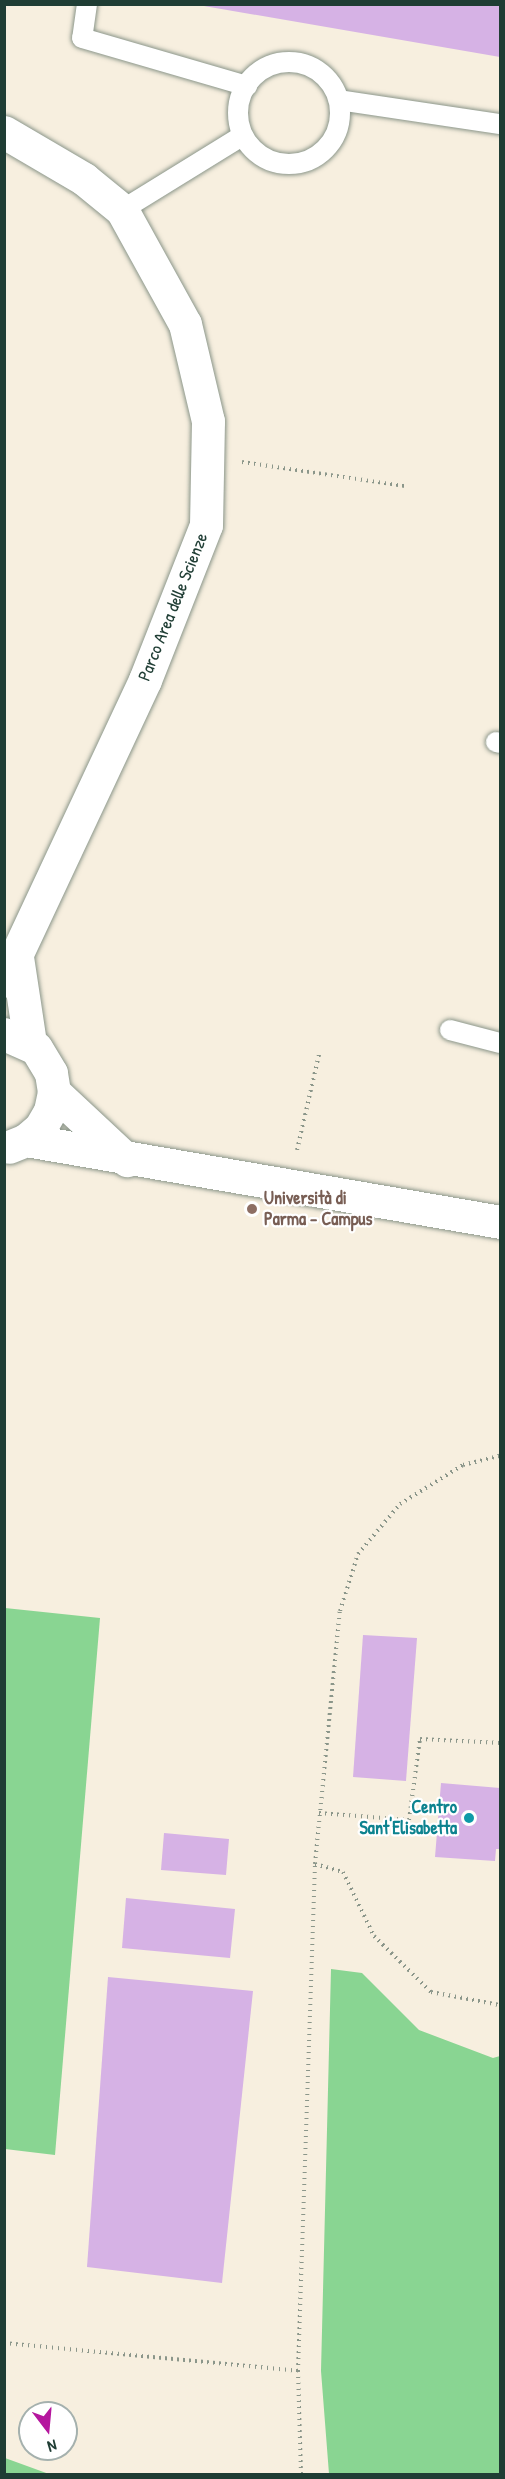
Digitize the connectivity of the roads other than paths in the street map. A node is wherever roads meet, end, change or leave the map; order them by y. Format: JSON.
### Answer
{"nodes":[{"id":1,"x":87,"y":4,"type":"edge"},
{"id":2,"x":247,"y":87,"type":"junction"},
{"id":3,"x":339,"y":100,"type":"junction"},
{"id":4,"x":501,"y":124,"type":"edge"},
{"id":5,"x":4,"y":132,"type":"edge"},
{"id":6,"x":242,"y":136,"type":"junction"},
{"id":7,"x":122,"y":210,"type":"junction"},
{"id":8,"x":9,"y":963,"type":"edge"},
{"id":9,"x":450,"y":1030,"type":"dead end"},
{"id":10,"x":17,"y":1039,"type":"edge"},
{"id":11,"x":501,"y":1043,"type":"edge"},
{"id":12,"x":54,"y":1092,"type":"junction"},
{"id":13,"x":15,"y":1144,"type":"edge"},
{"id":14,"x":127,"y":1160,"type":"junction"},
{"id":15,"x":501,"y":1222,"type":"edge"}],
"edges":[{"from":1,"to":2,"type":"lane"},
{"from":2,"to":3,"type":"lane"},
{"from":2,"to":6,"type":"lane"},
{"from":3,"to":4,"type":"lane"},
{"from":3,"to":6,"type":"lane"},
{"from":5,"to":7,"type":"street","name":"Parco Area delle Scienze"},
{"from":6,"to":7,"type":"lane"},
{"from":7,"to":8,"type":"street","name":"Parco Area delle Scienze"},
{"from":8,"to":10,"type":"street","name":"Parco Area delle Scienze"},
{"from":9,"to":11,"type":"lane"},
{"from":10,"to":12,"type":"street"},
{"from":12,"to":13,"type":"street"},
{"from":12,"to":14,"type":"street"},
{"from":13,"to":14,"type":"street"},
{"from":14,"to":15,"type":"street"}]}
